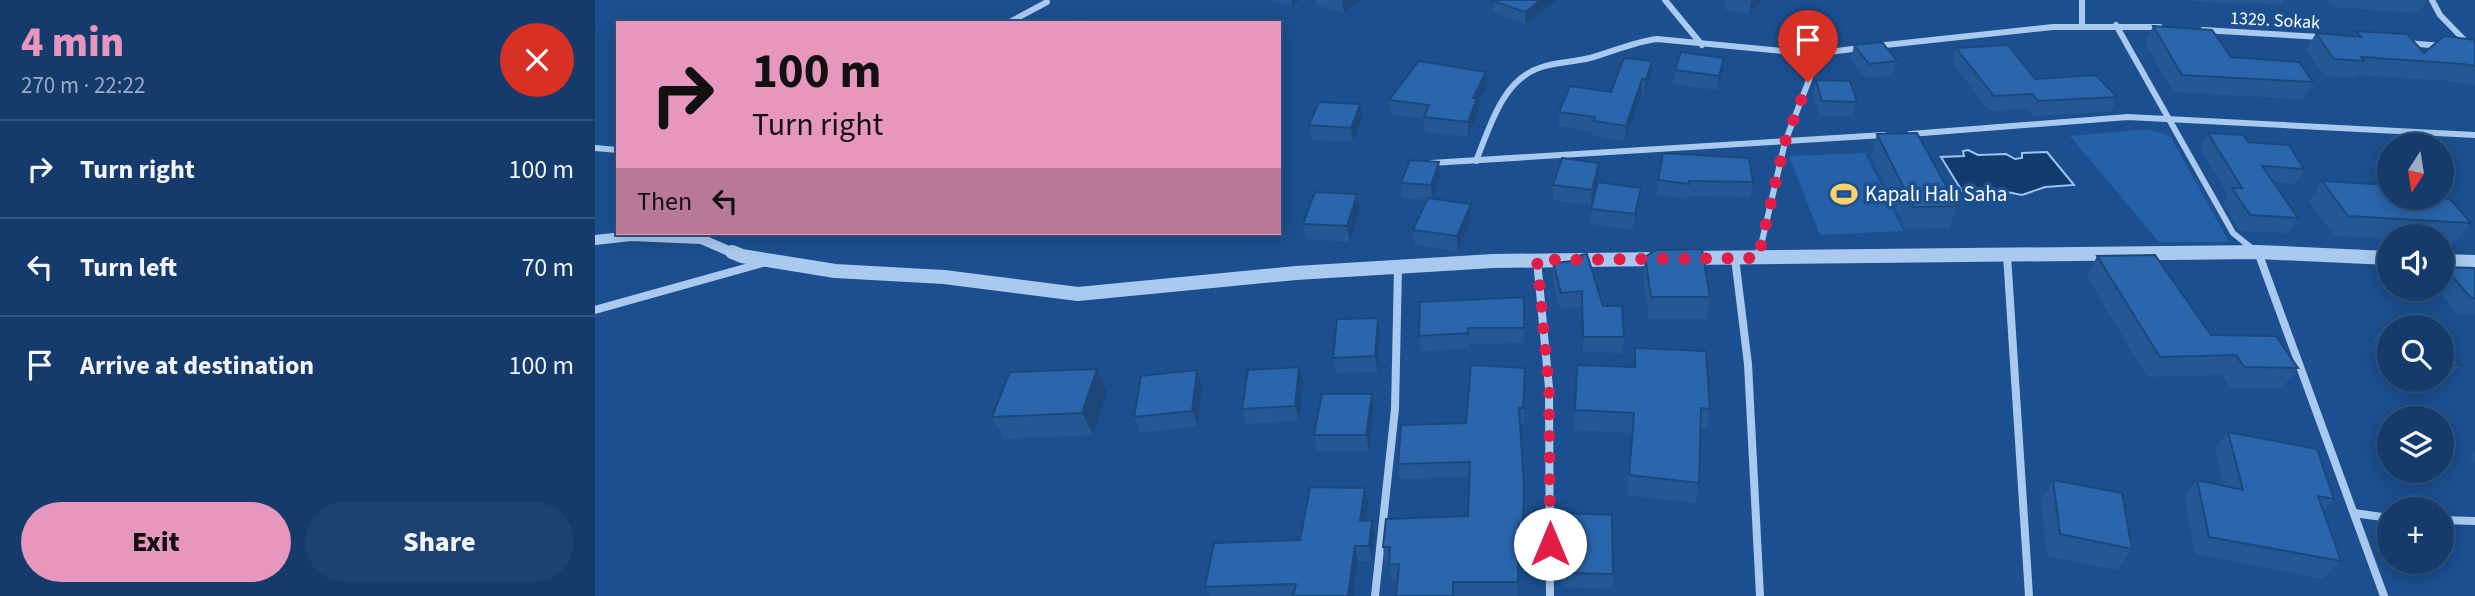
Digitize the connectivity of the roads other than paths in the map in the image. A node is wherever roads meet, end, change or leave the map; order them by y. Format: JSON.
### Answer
{"nodes":[{"id":1,"x":1665,"y":0,"type":"edge"},
{"id":2,"x":2082,"y":0,"type":"edge"},
{"id":3,"x":2432,"y":0,"type":"edge"},
{"id":4,"x":1047,"y":2,"type":"edge"},
{"id":5,"x":1012,"y":21,"type":"edge"},
{"id":6,"x":2082,"y":24,"type":"junction"},
{"id":7,"x":2116,"y":24,"type":"junction"},
{"id":8,"x":2171,"y":28,"type":"edge"},
{"id":9,"x":2199,"y":29,"type":"edge"},
{"id":10,"x":2323,"y":37,"type":"edge"},
{"id":11,"x":2404,"y":43,"type":"edge"},
{"id":12,"x":1702,"y":45,"type":"junction"},
{"id":13,"x":2445,"y":46,"type":"edge"},
{"id":14,"x":2458,"y":47,"type":"edge"},
{"id":15,"x":2474,"y":49,"type":"edge"},
{"id":16,"x":1814,"y":54,"type":"junction"},
{"id":17,"x":2172,"y":120,"type":"junction"},
{"id":18,"x":1905,"y":134,"type":"edge"},
{"id":19,"x":1892,"y":135,"type":"edge"},
{"id":20,"x":2475,"y":135,"type":"edge"},
{"id":21,"x":1785,"y":142,"type":"junction"},
{"id":22,"x":595,"y":148,"type":"edge"},
{"id":23,"x":616,"y":150,"type":"edge"},
{"id":24,"x":1476,"y":160,"type":"junction"},
{"id":25,"x":1425,"y":163,"type":"edge"},
{"id":26,"x":694,"y":236,"type":"edge"},
{"id":27,"x":595,"y":240,"type":"edge"},
{"id":28,"x":2258,"y":252,"type":"junction"},
{"id":29,"x":2007,"y":255,"type":"junction"},
{"id":30,"x":2377,"y":257,"type":"edge"},
{"id":31,"x":1734,"y":258,"type":"junction"},
{"id":32,"x":1758,"y":258,"type":"junction"},
{"id":33,"x":1537,"y":260,"type":"junction"},
{"id":34,"x":772,"y":261,"type":"junction"},
{"id":35,"x":2454,"y":261,"type":"edge"},
{"id":36,"x":2475,"y":262,"type":"edge"},
{"id":37,"x":1398,"y":267,"type":"junction"},
{"id":38,"x":595,"y":310,"type":"edge"},
{"id":39,"x":2354,"y":513,"type":"junction"},
{"id":40,"x":2377,"y":516,"type":"edge"},
{"id":41,"x":2454,"y":520,"type":"edge"},
{"id":42,"x":2475,"y":521,"type":"edge"},
{"id":43,"x":1375,"y":596,"type":"edge"},
{"id":44,"x":1550,"y":596,"type":"edge"},
{"id":45,"x":1761,"y":596,"type":"edge"},
{"id":46,"x":2029,"y":596,"type":"edge"},
{"id":47,"x":2383,"y":596,"type":"edge"}],
"edges":[{"from":1,"to":12,"type":"street"},
{"from":2,"to":6,"type":"street"},
{"from":3,"to":15,"type":"street"},
{"from":4,"to":5,"type":"street"},
{"from":6,"to":7,"type":"street"},
{"from":6,"to":16,"type":"street"},
{"from":7,"to":8,"type":"street"},
{"from":7,"to":17,"type":"street"},
{"from":9,"to":10,"type":"street","name":"1329. Sokak"},
{"from":11,"to":13,"type":"street"},
{"from":12,"to":16,"type":"street"},
{"from":12,"to":24,"type":"street"},
{"from":14,"to":15,"type":"street"},
{"from":16,"to":21,"type":"street"},
{"from":17,"to":18,"type":"street"},
{"from":17,"to":20,"type":"street"},
{"from":17,"to":28,"type":"street"},
{"from":19,"to":21,"type":"street"},
{"from":21,"to":24,"type":"street"},
{"from":21,"to":32,"type":"street"},
{"from":22,"to":23,"type":"street"},
{"from":24,"to":25,"type":"street"},
{"from":26,"to":27,"type":"street"},
{"from":26,"to":34,"type":"street"},
{"from":28,"to":29,"type":"street"},
{"from":28,"to":30,"type":"street"},
{"from":28,"to":39,"type":"street"},
{"from":29,"to":32,"type":"street"},
{"from":29,"to":46,"type":"street"},
{"from":31,"to":32,"type":"street"},
{"from":31,"to":33,"type":"street"},
{"from":31,"to":45,"type":"street"},
{"from":33,"to":37,"type":"street"},
{"from":33,"to":44,"type":"street"},
{"from":34,"to":37,"type":"street"},
{"from":34,"to":38,"type":"street"},
{"from":35,"to":36,"type":"street"},
{"from":37,"to":43,"type":"street"},
{"from":39,"to":40,"type":"street"},
{"from":39,"to":47,"type":"street"},
{"from":41,"to":42,"type":"street"}]}
